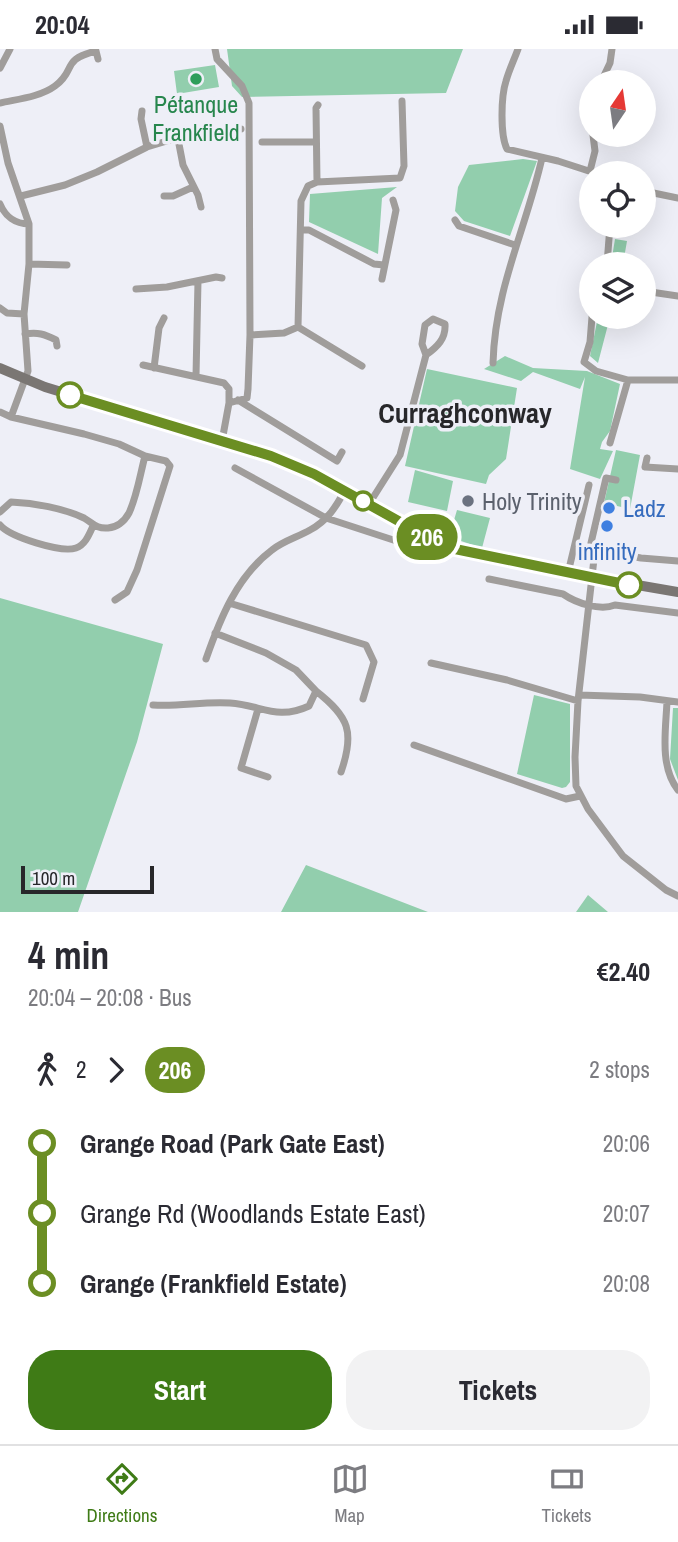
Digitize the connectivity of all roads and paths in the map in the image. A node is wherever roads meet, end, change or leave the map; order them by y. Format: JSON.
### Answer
{"nodes":[{"id":1,"x":10,"y":49,"type":"edge"},
{"id":2,"x":215,"y":49,"type":"edge"},
{"id":3,"x":518,"y":49,"type":"edge"},
{"id":4,"x":612,"y":49,"type":"edge"},
{"id":5,"x":98,"y":59,"type":"dead end"},
{"id":6,"x":0,"y":68,"type":"edge"},
{"id":7,"x":607,"y":70,"type":"edge"},
{"id":8,"x":402,"y":100,"type":"dead end"},
{"id":9,"x":0,"y":103,"type":"edge"},
{"id":10,"x":318,"y":105,"type":"dead end"},
{"id":11,"x":142,"y":111,"type":"dead end"},
{"id":12,"x":0,"y":127,"type":"edge"},
{"id":13,"x":242,"y":129,"type":"dead end"},
{"id":14,"x":178,"y":139,"type":"junction"},
{"id":15,"x":262,"y":142,"type":"dead end"},
{"id":16,"x":316,"y":142,"type":"junction"},
{"id":17,"x":147,"y":148,"type":"junction"},
{"id":18,"x":542,"y":158,"type":"junction"},
{"id":19,"x":579,"y":168,"type":"edge"},
{"id":20,"x":317,"y":182,"type":"junction"},
{"id":21,"x":193,"y":187,"type":"junction"},
{"id":22,"x":656,"y":193,"type":"edge"},
{"id":23,"x":21,"y":196,"type":"junction"},
{"id":24,"x":164,"y":196,"type":"dead end"},
{"id":25,"x":678,"y":198,"type":"edge"},
{"id":26,"x":393,"y":200,"type":"dead end"},
{"id":27,"x":0,"y":204,"type":"edge"},
{"id":28,"x":201,"y":207,"type":"dead end"},
{"id":29,"x":455,"y":220,"type":"dead end"},
{"id":30,"x":29,"y":224,"type":"junction"},
{"id":31,"x":301,"y":230,"type":"junction"},
{"id":32,"x":515,"y":245,"type":"junction"},
{"id":33,"x":29,"y":264,"type":"junction"},
{"id":34,"x":67,"y":265,"type":"dead end"},
{"id":35,"x":384,"y":265,"type":"junction"},
{"id":36,"x":222,"y":278,"type":"dead end"},
{"id":37,"x":382,"y":279,"type":"dead end"},
{"id":38,"x":198,"y":281,"type":"junction"},
{"id":39,"x":167,"y":287,"type":"junction"},
{"id":40,"x":136,"y":289,"type":"dead end"},
{"id":41,"x":656,"y":293,"type":"edge"},
{"id":42,"x":678,"y":296,"type":"edge"},
{"id":43,"x":168,"y":297,"type":"dead end"},
{"id":44,"x":0,"y":308,"type":"edge"},
{"id":45,"x":24,"y":314,"type":"junction"},
{"id":46,"x":164,"y":318,"type":"dead end"},
{"id":47,"x":298,"y":327,"type":"junction"},
{"id":48,"x":592,"y":329,"type":"edge"},
{"id":49,"x":25,"y":334,"type":"junction"},
{"id":50,"x":250,"y":335,"type":"junction"},
{"id":51,"x":57,"y":346,"type":"dead end"},
{"id":52,"x":426,"y":355,"type":"junction"},
{"id":53,"x":493,"y":363,"type":"dead end"},
{"id":54,"x":143,"y":365,"type":"dead end"},
{"id":55,"x":362,"y":366,"type":"dead end"},
{"id":56,"x":0,"y":368,"type":"edge"},
{"id":57,"x":154,"y":368,"type":"junction"},
{"id":58,"x":196,"y":376,"type":"junction"},
{"id":59,"x":25,"y":380,"type":"junction"},
{"id":60,"x":628,"y":380,"type":"junction"},
{"id":61,"x":678,"y":380,"type":"edge"},
{"id":62,"x":238,"y":400,"type":"junction"},
{"id":63,"x":229,"y":403,"type":"junction"},
{"id":64,"x":0,"y":412,"type":"edge"},
{"id":65,"x":11,"y":417,"type":"junction"},
{"id":66,"x":222,"y":441,"type":"junction"},
{"id":67,"x":610,"y":443,"type":"dead end"},
{"id":68,"x":342,"y":452,"type":"dead end"},
{"id":69,"x":145,"y":456,"type":"junction"},
{"id":70,"x":647,"y":458,"type":"dead end"},
{"id":71,"x":235,"y":468,"type":"dead end"},
{"id":72,"x":678,"y":469,"type":"edge"},
{"id":73,"x":616,"y":480,"type":"dead end"},
{"id":74,"x":589,"y":485,"type":"dead end"},
{"id":75,"x":345,"y":490,"type":"junction"},
{"id":76,"x":369,"y":504,"type":"junction"},
{"id":77,"x":0,"y":512,"type":"edge"},
{"id":78,"x":326,"y":518,"type":"junction"},
{"id":79,"x":0,"y":525,"type":"edge"},
{"id":80,"x":93,"y":526,"type":"junction"},
{"id":81,"x":595,"y":550,"type":"junction"},
{"id":82,"x":427,"y":551,"type":"dead end"},
{"id":83,"x":678,"y":561,"type":"edge"},
{"id":84,"x":568,"y":573,"type":"junction"},
{"id":85,"x":593,"y":578,"type":"junction"},
{"id":86,"x":489,"y":579,"type":"dead end"},
{"id":87,"x":678,"y":592,"type":"edge"},
{"id":88,"x":115,"y":600,"type":"dead end"},
{"id":89,"x":229,"y":604,"type":"junction"},
{"id":90,"x":590,"y":604,"type":"junction"},
{"id":91,"x":678,"y":613,"type":"edge"},
{"id":92,"x":215,"y":633,"type":"junction"},
{"id":93,"x":206,"y":659,"type":"dead end"},
{"id":94,"x":431,"y":663,"type":"dead end"},
{"id":95,"x":316,"y":691,"type":"junction"},
{"id":96,"x":578,"y":698,"type":"junction"},
{"id":97,"x":363,"y":699,"type":"dead end"},
{"id":98,"x":667,"y":701,"type":"junction"},
{"id":99,"x":678,"y":702,"type":"edge"},
{"id":100,"x":153,"y":705,"type":"dead end"},
{"id":101,"x":258,"y":709,"type":"junction"},
{"id":102,"x":414,"y":745,"type":"dead end"},
{"id":103,"x":341,"y":772,"type":"dead end"},
{"id":104,"x":268,"y":777,"type":"dead end"},
{"id":105,"x":678,"y":790,"type":"edge"},
{"id":106,"x":580,"y":796,"type":"junction"},
{"id":107,"x":678,"y":896,"type":"edge"}],
"edges":[{"from":1,"to":6,"type":"street"},
{"from":2,"to":50,"type":"street"},
{"from":3,"to":18,"type":"street"},
{"from":4,"to":7,"type":"street"},
{"from":5,"to":9,"type":"street"},
{"from":8,"to":20,"type":"street"},
{"from":10,"to":16,"type":"street"},
{"from":11,"to":17,"type":"street"},
{"from":12,"to":23,"type":"street"},
{"from":13,"to":14,"type":"street"},
{"from":14,"to":17,"type":"street"},
{"from":14,"to":21,"type":"street"},
{"from":15,"to":16,"type":"street"},
{"from":16,"to":20,"type":"street"},
{"from":17,"to":23,"type":"street"},
{"from":18,"to":19,"type":"street"},
{"from":18,"to":32,"type":"street"},
{"from":20,"to":31,"type":"street"},
{"from":21,"to":24,"type":"street"},
{"from":21,"to":28,"type":"street"},
{"from":22,"to":25,"type":"street"},
{"from":23,"to":30,"type":"street"},
{"from":26,"to":35,"type":"street"},
{"from":27,"to":30,"type":"street"},
{"from":29,"to":32,"type":"street"},
{"from":30,"to":33,"type":"street"},
{"from":31,"to":35,"type":"street"},
{"from":31,"to":47,"type":"street"},
{"from":32,"to":53,"type":"street"},
{"from":33,"to":34,"type":"street"},
{"from":33,"to":45,"type":"street"},
{"from":35,"to":37,"type":"street"},
{"from":36,"to":38,"type":"street"},
{"from":38,"to":39,"type":"street"},
{"from":38,"to":58,"type":"street"},
{"from":39,"to":40,"type":"street"},
{"from":39,"to":43,"type":"street"},
{"from":41,"to":42,"type":"street"},
{"from":44,"to":45,"type":"street"},
{"from":45,"to":49,"type":"street"},
{"from":46,"to":57,"type":"street"},
{"from":47,"to":50,"type":"street"},
{"from":47,"to":55,"type":"street"},
{"from":48,"to":60,"type":"street"},
{"from":49,"to":51,"type":"street"},
{"from":49,"to":59,"type":"street"},
{"from":50,"to":62,"type":"street"},
{"from":52,"to":52,"type":"street"},
{"from":52,"to":76,"type":"street"},
{"from":54,"to":57,"type":"street"},
{"from":56,"to":59,"type":"main road"},
{"from":57,"to":58,"type":"street"},
{"from":58,"to":63,"type":"street"},
{"from":59,"to":65,"type":"street"},
{"from":59,"to":66,"type":"main road"},
{"from":60,"to":61,"type":"street"},
{"from":60,"to":67,"type":"street"},
{"from":62,"to":63,"type":"street"},
{"from":62,"to":68,"type":"street"},
{"from":63,"to":66,"type":"street"},
{"from":64,"to":65,"type":"street"},
{"from":65,"to":69,"type":"street"},
{"from":66,"to":75,"type":"main road"},
{"from":69,"to":80,"type":"street"},
{"from":69,"to":88,"type":"street"},
{"from":70,"to":72,"type":"street"},
{"from":71,"to":78,"type":"street"},
{"from":73,"to":81,"type":"street"},
{"from":74,"to":84,"type":"street"},
{"from":75,"to":76,"type":"main road"},
{"from":75,"to":78,"type":"street"},
{"from":76,"to":84,"type":"main road"},
{"from":77,"to":80,"type":"street"},
{"from":78,"to":82,"type":"street"},
{"from":78,"to":89,"type":"street"},
{"from":79,"to":80,"type":"street"},
{"from":81,"to":83,"type":"street"},
{"from":81,"to":85,"type":"street"},
{"from":84,"to":85,"type":"main road"},
{"from":85,"to":87,"type":"main road"},
{"from":85,"to":90,"type":"street"},
{"from":86,"to":90,"type":"street"},
{"from":89,"to":92,"type":"street"},
{"from":89,"to":97,"type":"street"},
{"from":90,"to":91,"type":"street"},
{"from":90,"to":96,"type":"street"},
{"from":92,"to":93,"type":"street"},
{"from":92,"to":95,"type":"street"},
{"from":94,"to":96,"type":"street"},
{"from":95,"to":101,"type":"street"},
{"from":95,"to":103,"type":"street"},
{"from":96,"to":98,"type":"street"},
{"from":96,"to":106,"type":"street"},
{"from":98,"to":99,"type":"street"},
{"from":98,"to":105,"type":"street"},
{"from":100,"to":101,"type":"street"},
{"from":101,"to":104,"type":"street"},
{"from":102,"to":106,"type":"street"},
{"from":106,"to":107,"type":"street"}]}
